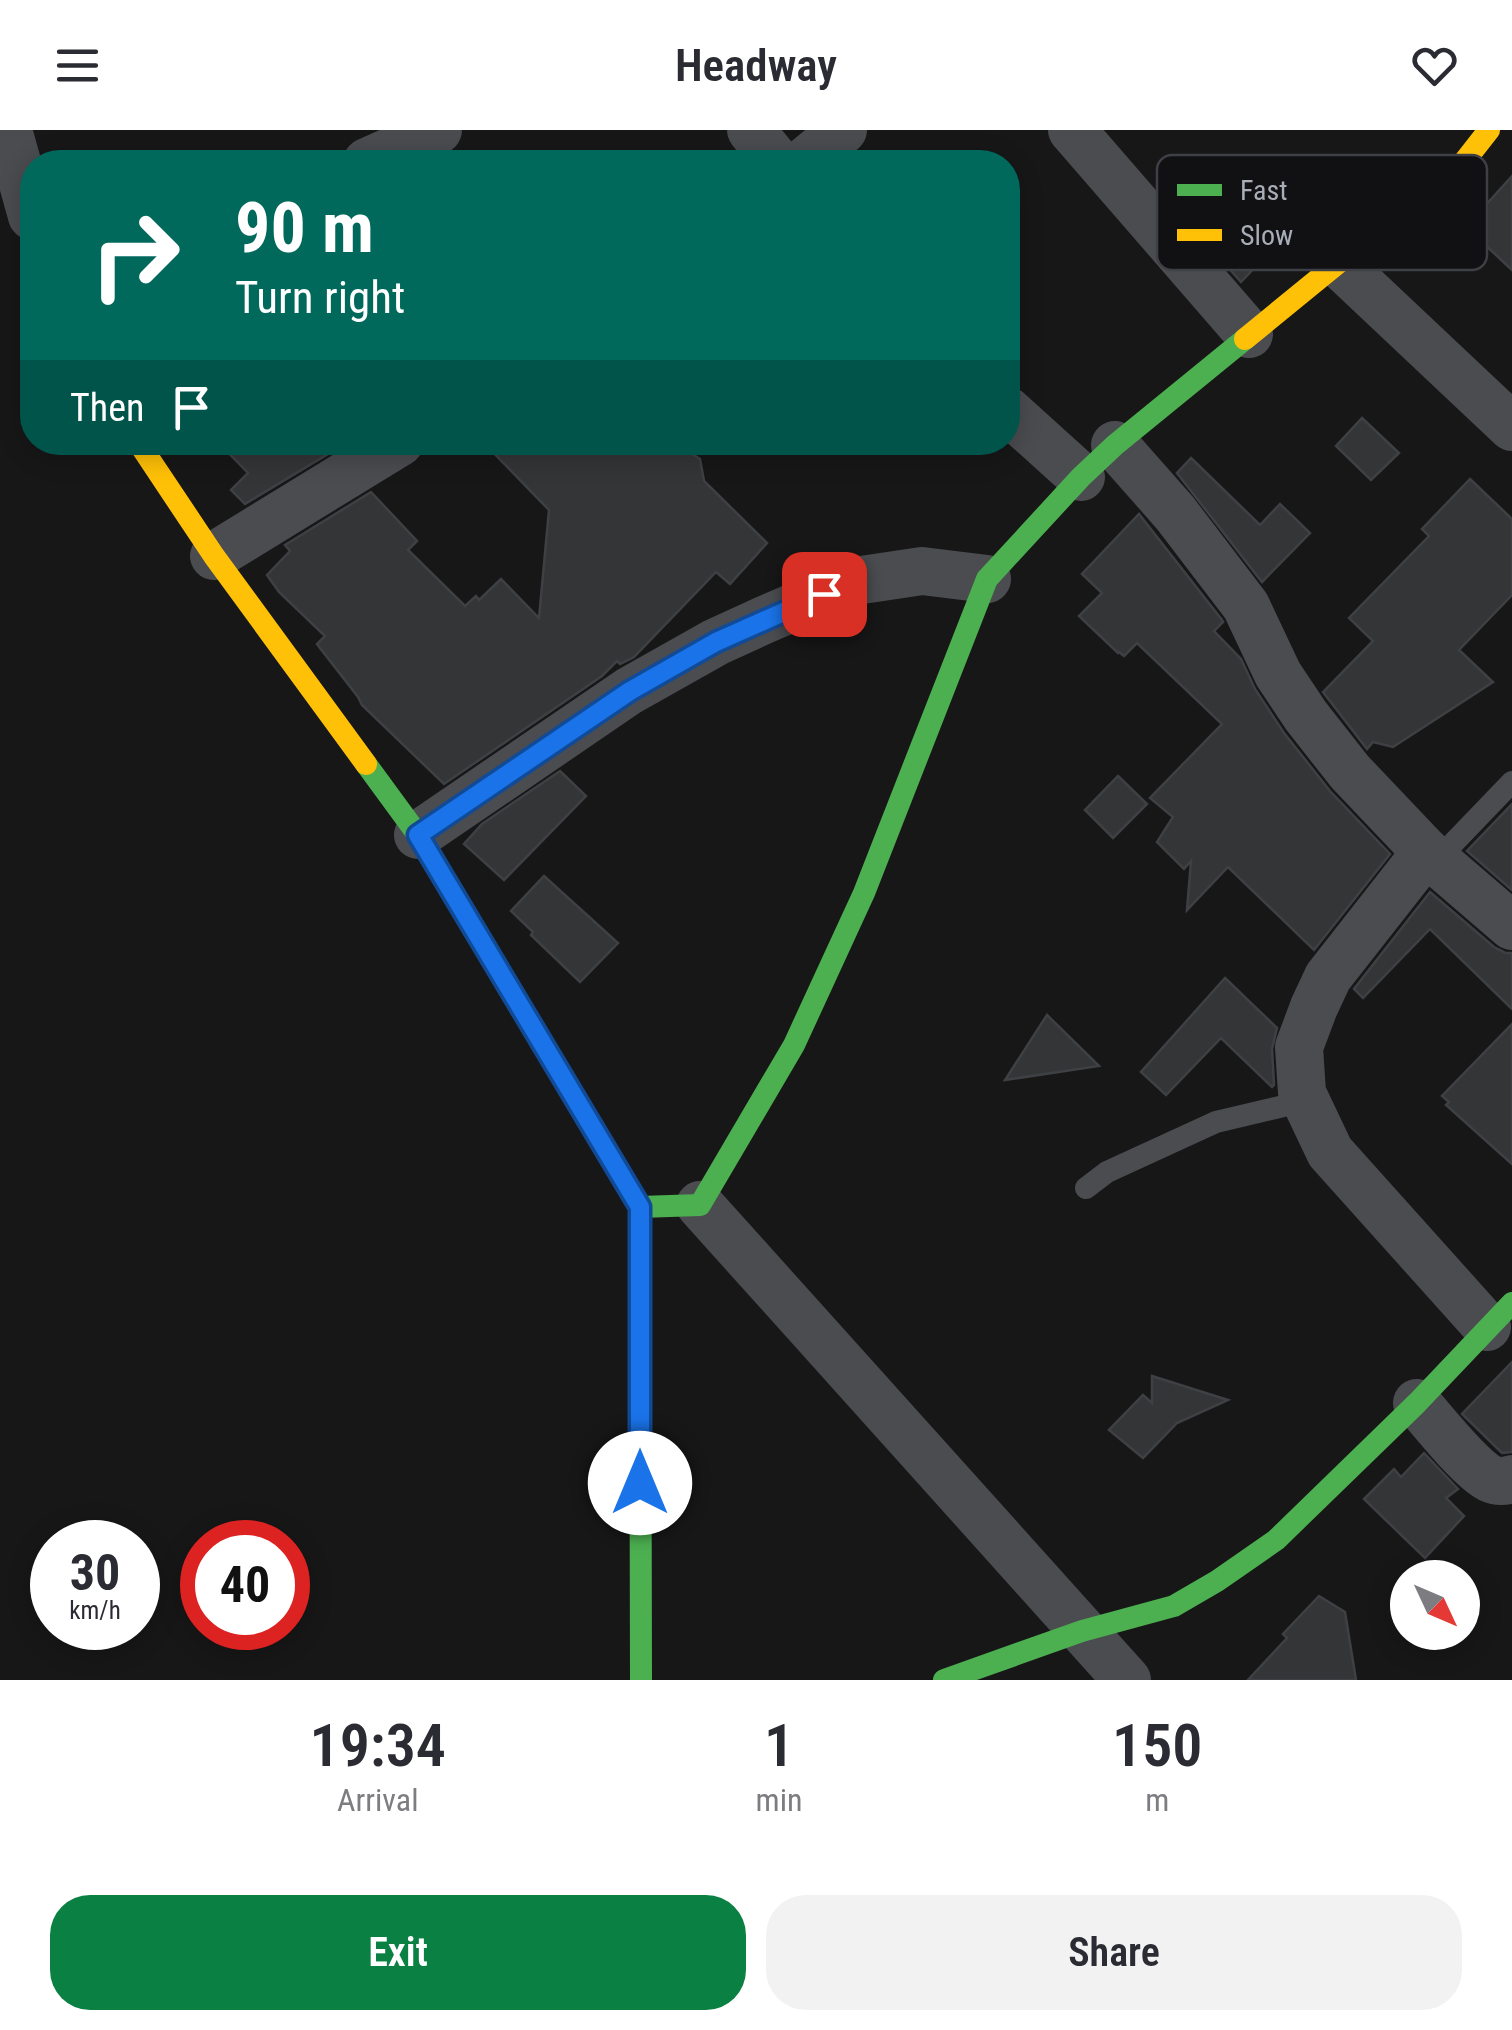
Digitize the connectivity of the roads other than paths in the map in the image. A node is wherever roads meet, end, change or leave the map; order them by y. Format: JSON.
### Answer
{"nodes":[{"id":1,"x":8,"y":130,"type":"edge"},
{"id":2,"x":438,"y":130,"type":"edge"},
{"id":3,"x":457,"y":130,"type":"edge"},
{"id":4,"x":751,"y":130,"type":"edge"},
{"id":5,"x":842,"y":130,"type":"edge"},
{"id":6,"x":1072,"y":130,"type":"edge"},
{"id":7,"x":1490,"y":130,"type":"edge"},
{"id":8,"x":394,"y":150,"type":"edge"},
{"id":9,"x":428,"y":150,"type":"edge"},
{"id":10,"x":767,"y":150,"type":"edge"},
{"id":11,"x":818,"y":150,"type":"edge"},
{"id":12,"x":1470,"y":155,"type":"edge"},
{"id":13,"x":20,"y":181,"type":"edge"},
{"id":14,"x":1157,"y":228,"type":"edge"},
{"id":15,"x":1193,"y":270,"type":"edge"},
{"id":16,"x":1328,"y":270,"type":"edge"},
{"id":17,"x":1346,"y":270,"type":"edge"},
{"id":18,"x":1249,"y":334,"type":"junction"},
{"id":19,"x":1020,"y":417,"type":"edge"},
{"id":20,"x":1512,"y":428,"type":"edge"},
{"id":21,"x":156,"y":455,"type":"edge"},
{"id":22,"x":379,"y":455,"type":"edge"},
{"id":23,"x":1098,"y":462,"type":"junction"},
{"id":24,"x":214,"y":556,"type":"junction"},
{"id":25,"x":986,"y":579,"type":"junction"},
{"id":26,"x":1512,"y":782,"type":"edge"},
{"id":27,"x":418,"y":835,"type":"junction"},
{"id":28,"x":1431,"y":857,"type":"junction"},
{"id":29,"x":1512,"y":926,"type":"edge"},
{"id":30,"x":1305,"y":1101,"type":"junction"},
{"id":31,"x":1086,"y":1188,"type":"dead end"},
{"id":32,"x":700,"y":1205,"type":"junction"},
{"id":33,"x":640,"y":1207,"type":"junction"},
{"id":34,"x":1500,"y":1315,"type":"edge"},
{"id":35,"x":1416,"y":1403,"type":"junction"},
{"id":36,"x":1512,"y":1479,"type":"edge"},
{"id":37,"x":1082,"y":1631,"type":"junction"},
{"id":38,"x":641,"y":1680,"type":"edge"},
{"id":39,"x":944,"y":1680,"type":"edge"},
{"id":40,"x":1127,"y":1680,"type":"edge"}],
"edges":[{"from":1,"to":13,"type":"street"},
{"from":2,"to":8,"type":"street"},
{"from":3,"to":9,"type":"street"},
{"from":4,"to":10,"type":"street"},
{"from":5,"to":11,"type":"street"},
{"from":6,"to":14,"type":"street"},
{"from":7,"to":12,"type":"street"},
{"from":15,"to":18,"type":"street"},
{"from":16,"to":18,"type":"street"},
{"from":17,"to":20,"type":"street"},
{"from":18,"to":23,"type":"street"},
{"from":19,"to":23,"type":"street"},
{"from":21,"to":24,"type":"street"},
{"from":22,"to":24,"type":"street"},
{"from":23,"to":25,"type":"street"},
{"from":23,"to":28,"type":"street"},
{"from":24,"to":27,"type":"street"},
{"from":25,"to":27,"type":"street"},
{"from":25,"to":32,"type":"street"},
{"from":26,"to":28,"type":"lane"},
{"from":27,"to":33,"type":"street"},
{"from":28,"to":29,"type":"street"},
{"from":28,"to":30,"type":"street"},
{"from":30,"to":31,"type":"lane"},
{"from":30,"to":34,"type":"street"},
{"from":32,"to":33,"type":"street"},
{"from":32,"to":37,"type":"street"},
{"from":33,"to":38,"type":"street"},
{"from":34,"to":35,"type":"street"},
{"from":35,"to":36,"type":"street"},
{"from":35,"to":37,"type":"street"},
{"from":37,"to":39,"type":"street"},
{"from":37,"to":40,"type":"street"}]}
